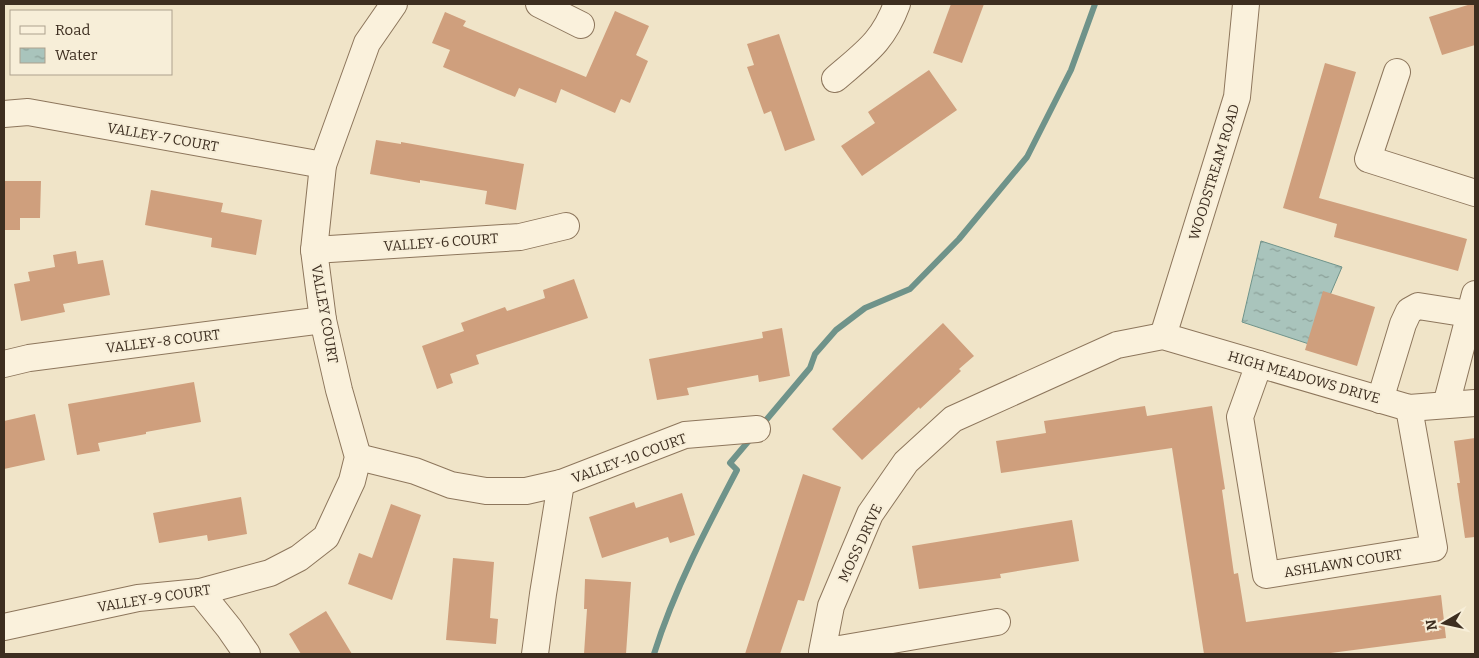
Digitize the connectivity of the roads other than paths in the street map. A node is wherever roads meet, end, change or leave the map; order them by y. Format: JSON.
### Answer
{"nodes":[{"id":1,"x":394,"y":4,"type":"edge"},
{"id":2,"x":539,"y":4,"type":"edge"},
{"id":3,"x":898,"y":4,"type":"edge"},
{"id":4,"x":1246,"y":4,"type":"edge"},
{"id":5,"x":582,"y":25,"type":"dead end"},
{"id":6,"x":1398,"y":72,"type":"dead end"},
{"id":7,"x":835,"y":78,"type":"dead end"},
{"id":8,"x":4,"y":114,"type":"edge"},
{"id":9,"x":323,"y":165,"type":"junction"},
{"id":10,"x":1475,"y":193,"type":"edge"},
{"id":11,"x":566,"y":226,"type":"dead end"},
{"id":12,"x":314,"y":250,"type":"junction"},
{"id":13,"x":1472,"y":304,"type":"edge"},
{"id":14,"x":323,"y":320,"type":"junction"},
{"id":15,"x":1163,"y":336,"type":"junction"},
{"id":16,"x":4,"y":364,"type":"edge"},
{"id":17,"x":1259,"y":364,"type":"junction"},
{"id":18,"x":1380,"y":400,"type":"junction"},
{"id":19,"x":1475,"y":403,"type":"edge"},
{"id":20,"x":1446,"y":405,"type":"junction"},
{"id":21,"x":1409,"y":408,"type":"junction"},
{"id":22,"x":757,"y":429,"type":"dead end"},
{"id":23,"x":358,"y":457,"type":"junction"},
{"id":24,"x":561,"y":483,"type":"junction"},
{"id":25,"x":200,"y":592,"type":"junction"},
{"id":26,"x":997,"y":622,"type":"dead end"},
{"id":27,"x":4,"y":627,"type":"edge"},
{"id":28,"x":246,"y":654,"type":"edge"},
{"id":29,"x":535,"y":654,"type":"edge"}],
"edges":[{"from":1,"to":9,"type":"street","name":"VALLEY COURT"},
{"from":2,"to":5,"type":"street"},
{"from":3,"to":7,"type":"street"},
{"from":4,"to":15,"type":"street","name":"WOODSTREAM ROAD"},
{"from":6,"to":10,"type":"street"},
{"from":8,"to":9,"type":"street","name":"VALLEY-7 COURT"},
{"from":9,"to":12,"type":"street","name":"VALLEY COURT"},
{"from":11,"to":12,"type":"street","name":"VALLEY-6 COURT"},
{"from":12,"to":14,"type":"street","name":"VALLEY COURT"},
{"from":13,"to":18,"type":"street"},
{"from":13,"to":20,"type":"street"},
{"from":14,"to":16,"type":"street","name":"VALLEY-8 COURT"},
{"from":14,"to":23,"type":"street","name":"VALLEY COURT"},
{"from":15,"to":17,"type":"street","name":"HIGH MEADOWS DRIVE"},
{"from":15,"to":26,"type":"street","name":"MOSS DRIVE"},
{"from":17,"to":18,"type":"street","name":"HIGH MEADOWS DRIVE"},
{"from":17,"to":21,"type":"street","name":"ASHLAWN COURT"},
{"from":18,"to":21,"type":"street","name":"HIGH MEADOWS DRIVE"},
{"from":19,"to":20,"type":"street","name":"HIGH MEADOWS DRIVE"},
{"from":20,"to":21,"type":"street","name":"HIGH MEADOWS DRIVE"},
{"from":22,"to":24,"type":"street","name":"VALLEY-10 COURT"},
{"from":23,"to":24,"type":"street","name":"VALLEY-10 COURT"},
{"from":23,"to":25,"type":"street","name":"VALLEY-9 COURT"},
{"from":24,"to":29,"type":"street","name":"VALLEY-10 COURT"},
{"from":25,"to":27,"type":"street","name":"VALLEY-9 COURT"},
{"from":25,"to":28,"type":"street"}]}
